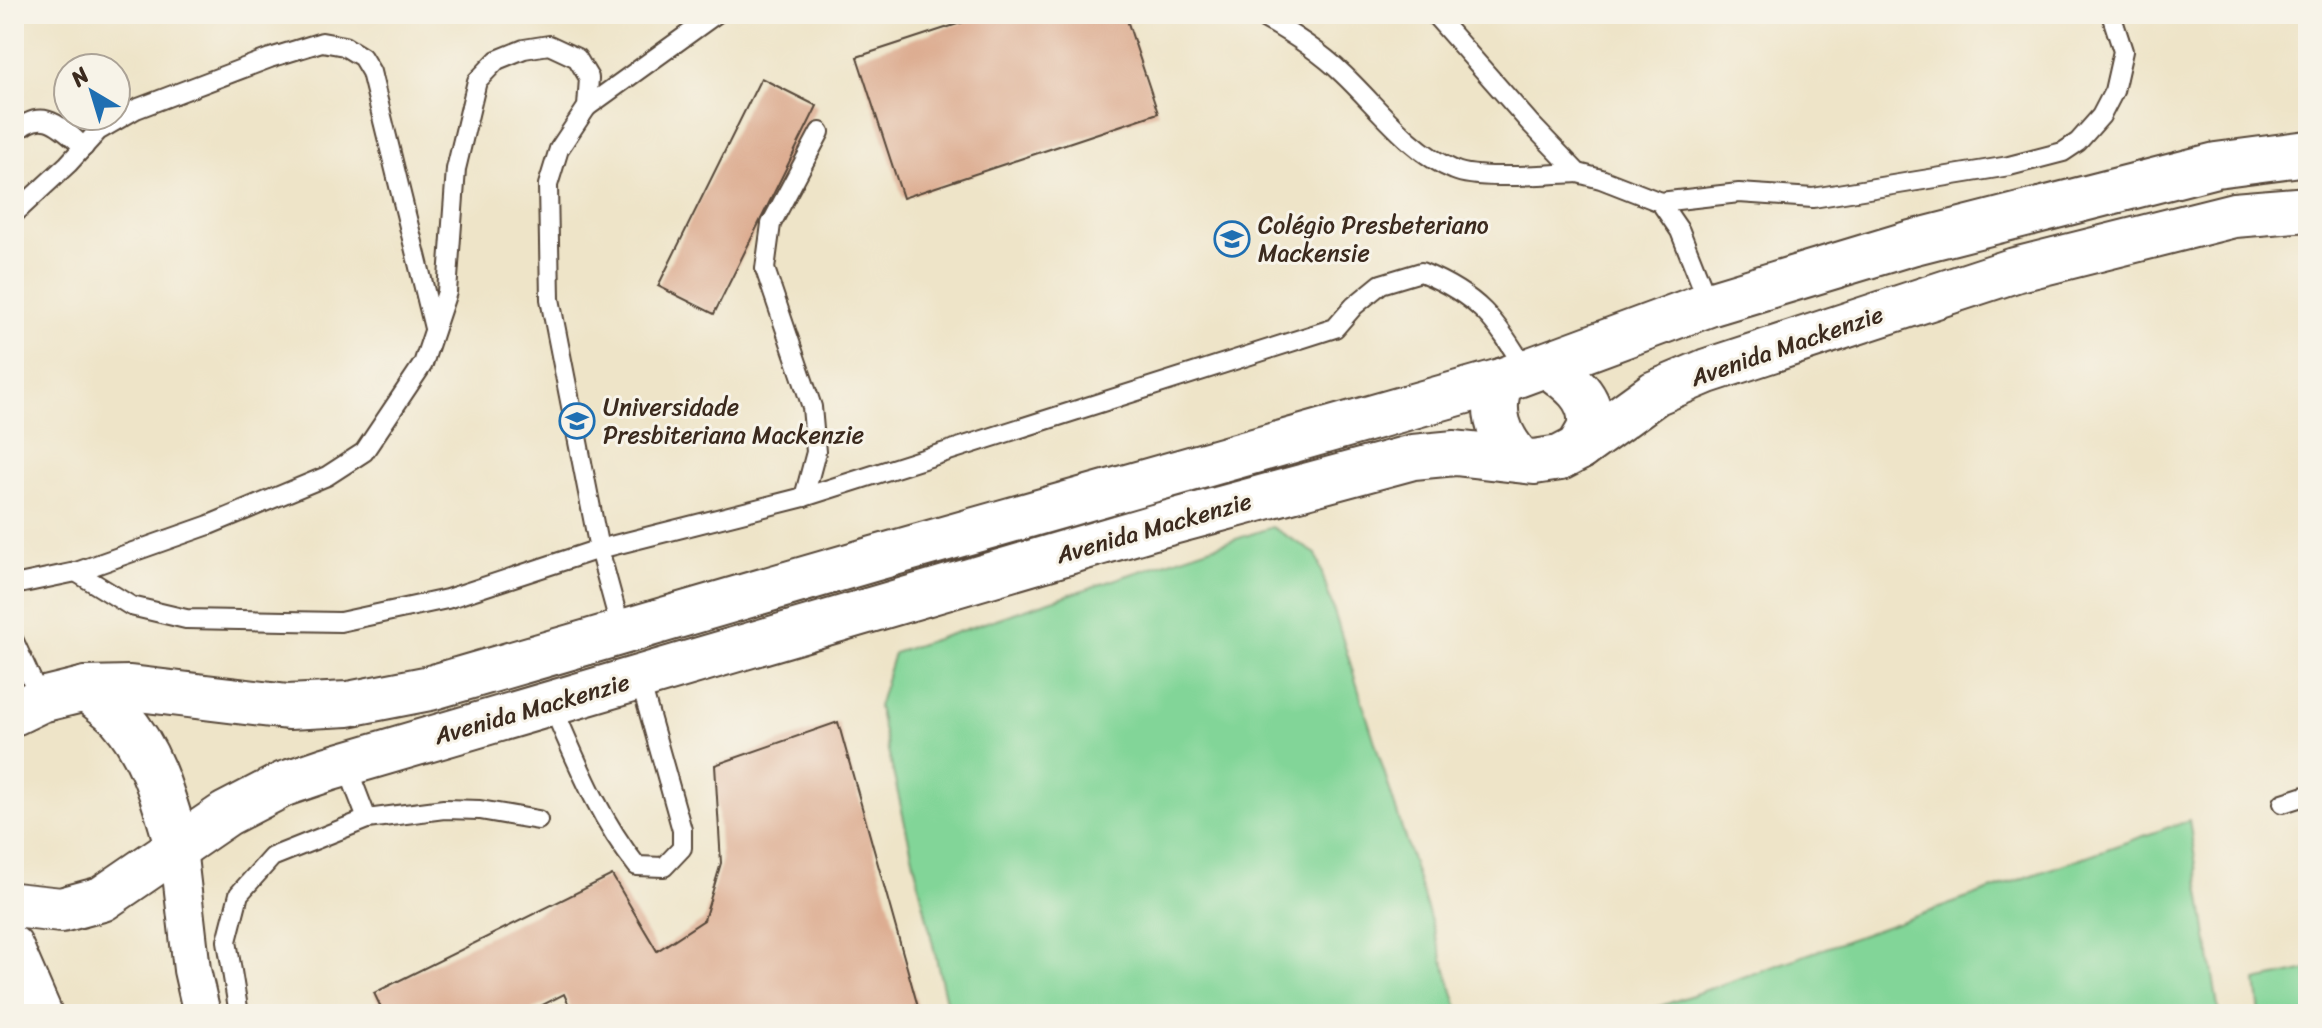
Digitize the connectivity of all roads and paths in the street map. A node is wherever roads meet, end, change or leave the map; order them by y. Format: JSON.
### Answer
{"nodes":[{"id":1,"x":716,"y":14,"type":"edge"},
{"id":2,"x":1257,"y":14,"type":"edge"},
{"id":3,"x":2111,"y":14,"type":"edge"},
{"id":4,"x":1445,"y":17,"type":"edge"},
{"id":5,"x":587,"y":107,"type":"junction"},
{"id":6,"x":820,"y":132,"type":"dead end"},
{"id":7,"x":14,"y":134,"type":"edge"},
{"id":8,"x":84,"y":147,"type":"junction"},
{"id":9,"x":2308,"y":153,"type":"edge"},
{"id":10,"x":1578,"y":173,"type":"junction"},
{"id":11,"x":1660,"y":202,"type":"junction"},
{"id":12,"x":2308,"y":209,"type":"edge"},
{"id":13,"x":14,"y":214,"type":"edge"},
{"id":14,"x":1709,"y":304,"type":"junction"},
{"id":15,"x":434,"y":328,"type":"junction"},
{"id":16,"x":1525,"y":373,"type":"junction"},
{"id":17,"x":1579,"y":448,"type":"junction"},
{"id":18,"x":1520,"y":460,"type":"junction"},
{"id":19,"x":804,"y":497,"type":"junction"},
{"id":20,"x":599,"y":549,"type":"junction"},
{"id":21,"x":76,"y":572,"type":"junction"},
{"id":22,"x":14,"y":585,"type":"edge"},
{"id":23,"x":622,"y":633,"type":"junction"},
{"id":24,"x":14,"y":641,"type":"edge"},
{"id":25,"x":639,"y":677,"type":"junction"},
{"id":26,"x":86,"y":689,"type":"junction"},
{"id":27,"x":551,"y":703,"type":"junction"},
{"id":28,"x":28,"y":707,"type":"edge"},
{"id":29,"x":346,"y":764,"type":"junction"},
{"id":30,"x":2308,"y":795,"type":"edge"},
{"id":31,"x":2283,"y":803,"type":"dead end"},
{"id":32,"x":367,"y":819,"type":"junction"},
{"id":33,"x":538,"y":820,"type":"dead end"},
{"id":34,"x":178,"y":848,"type":"junction"},
{"id":35,"x":14,"y":905,"type":"edge"},
{"id":36,"x":14,"y":945,"type":"edge"},
{"id":37,"x":44,"y":1014,"type":"edge"},
{"id":38,"x":202,"y":1014,"type":"edge"},
{"id":39,"x":239,"y":1014,"type":"edge"}],
"edges":[{"from":1,"to":5,"type":"lane"},
{"from":2,"to":10,"type":"lane"},
{"from":3,"to":11,"type":"lane"},
{"from":4,"to":10,"type":"lane"},
{"from":5,"to":15,"type":"lane"},
{"from":5,"to":20,"type":"lane"},
{"from":6,"to":19,"type":"lane"},
{"from":7,"to":8,"type":"lane"},
{"from":8,"to":13,"type":"lane"},
{"from":8,"to":15,"type":"lane"},
{"from":9,"to":14,"type":"main road","name":"Avenida Mackenzie"},
{"from":10,"to":11,"type":"lane"},
{"from":11,"to":14,"type":"lane"},
{"from":12,"to":17,"type":"main road","name":"Avenida Mackenzie"},
{"from":14,"to":16,"type":"main road","name":"Avenida Mackenzie"},
{"from":15,"to":21,"type":"lane"},
{"from":16,"to":17,"type":"main road"},
{"from":16,"to":18,"type":"main road"},
{"from":16,"to":19,"type":"lane"},
{"from":16,"to":23,"type":"main road","name":"Avenida Mackenzie"},
{"from":17,"to":18,"type":"main road","name":"Avenida Mackenzie"},
{"from":18,"to":25,"type":"main road","name":"Avenida Mackenzie"},
{"from":19,"to":20,"type":"lane"},
{"from":20,"to":21,"type":"lane"},
{"from":20,"to":23,"type":"lane"},
{"from":21,"to":22,"type":"lane"},
{"from":23,"to":26,"type":"main road","name":"Avenida Mackenzie"},
{"from":24,"to":28,"type":"lane"},
{"from":25,"to":27,"type":"main road","name":"Avenida Mackenzie"},
{"from":25,"to":27,"type":"lane"},
{"from":26,"to":28,"type":"main road","name":"Avenida Mackenzie"},
{"from":26,"to":34,"type":"main road"},
{"from":27,"to":29,"type":"main road","name":"Avenida Mackenzie"},
{"from":29,"to":32,"type":"lane"},
{"from":29,"to":34,"type":"main road","name":"Avenida Mackenzie"},
{"from":30,"to":31,"type":"lane"},
{"from":32,"to":33,"type":"lane"},
{"from":32,"to":39,"type":"lane"},
{"from":34,"to":35,"type":"main road","name":"Avenida Mackenzie"},
{"from":34,"to":38,"type":"street"},
{"from":36,"to":37,"type":"street"}]}
